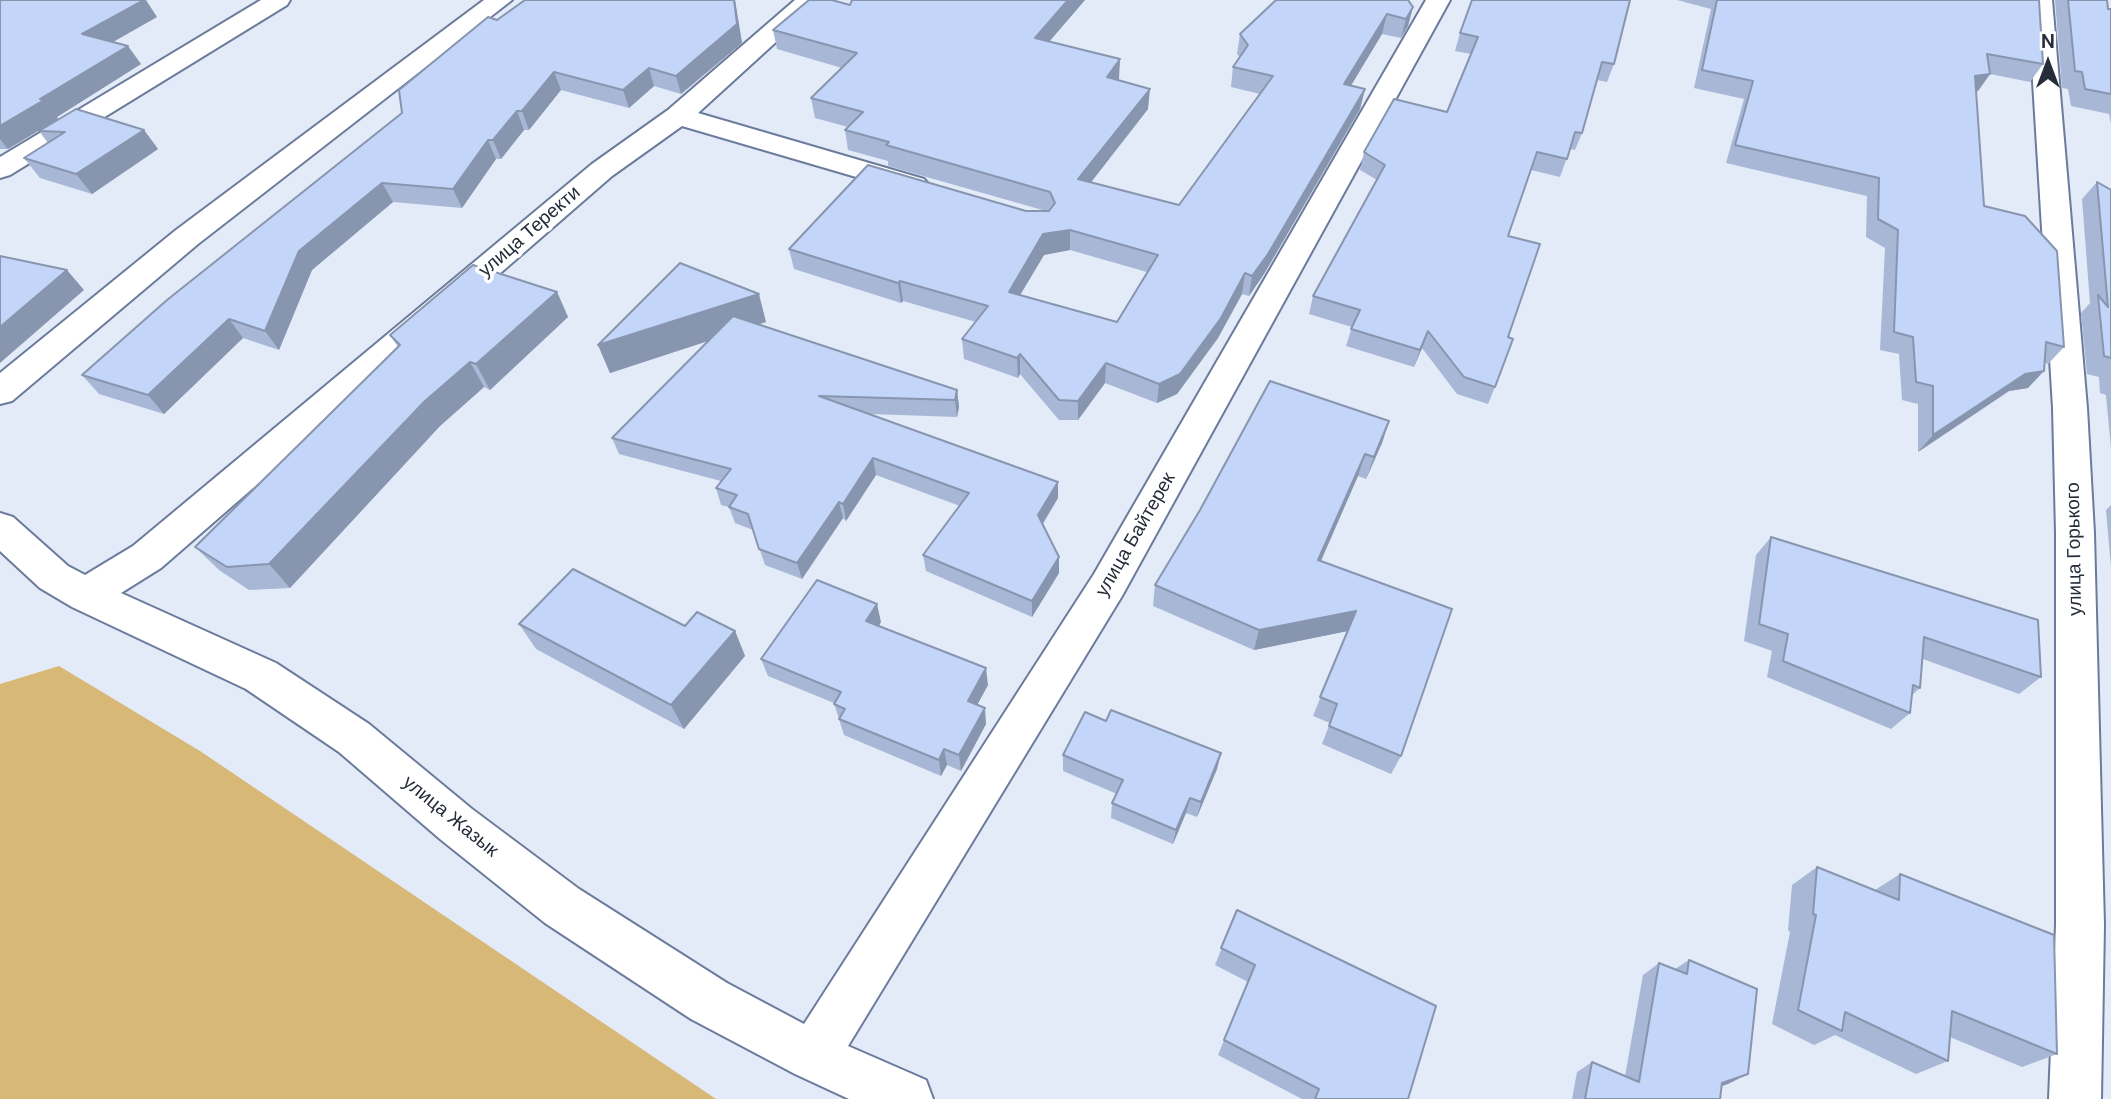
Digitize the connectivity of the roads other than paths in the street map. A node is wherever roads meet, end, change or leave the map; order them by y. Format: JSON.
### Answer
{"nodes":[{"id":1,"x":278,"y":0,"type":"edge"},
{"id":2,"x":500,"y":0,"type":"edge"},
{"id":3,"x":810,"y":0,"type":"edge"},
{"id":4,"x":1438,"y":0,"type":"edge"},
{"id":5,"x":2040,"y":0,"type":"edge"},
{"id":6,"x":678,"y":116,"type":"junction"},
{"id":7,"x":0,"y":169,"type":"edge"},
{"id":8,"x":945,"y":195,"type":"edge"},
{"id":9,"x":0,"y":392,"type":"edge"},
{"id":10,"x":0,"y":528,"type":"edge"},
{"id":11,"x":86,"y":595,"type":"junction"},
{"id":12,"x":813,"y":1056,"type":"junction"},
{"id":13,"x":906,"y":1099,"type":"edge"},
{"id":14,"x":2075,"y":1099,"type":"edge"}],
"edges":[{"from":1,"to":7,"type":"street"},
{"from":2,"to":9,"type":"street"},
{"from":3,"to":6,"type":"street","name":"улица Теректи"},
{"from":4,"to":12,"type":"street","name":"улица Байтерек"},
{"from":5,"to":14,"type":"street","name":"улица Горького"},
{"from":6,"to":8,"type":"street"},
{"from":6,"to":11,"type":"street","name":"улица Теректи"},
{"from":10,"to":11,"type":"street","name":"улица Жазык"},
{"from":11,"to":12,"type":"street","name":"улица Жазык"},
{"from":12,"to":13,"type":"street","name":"улица Жазык"}]}
